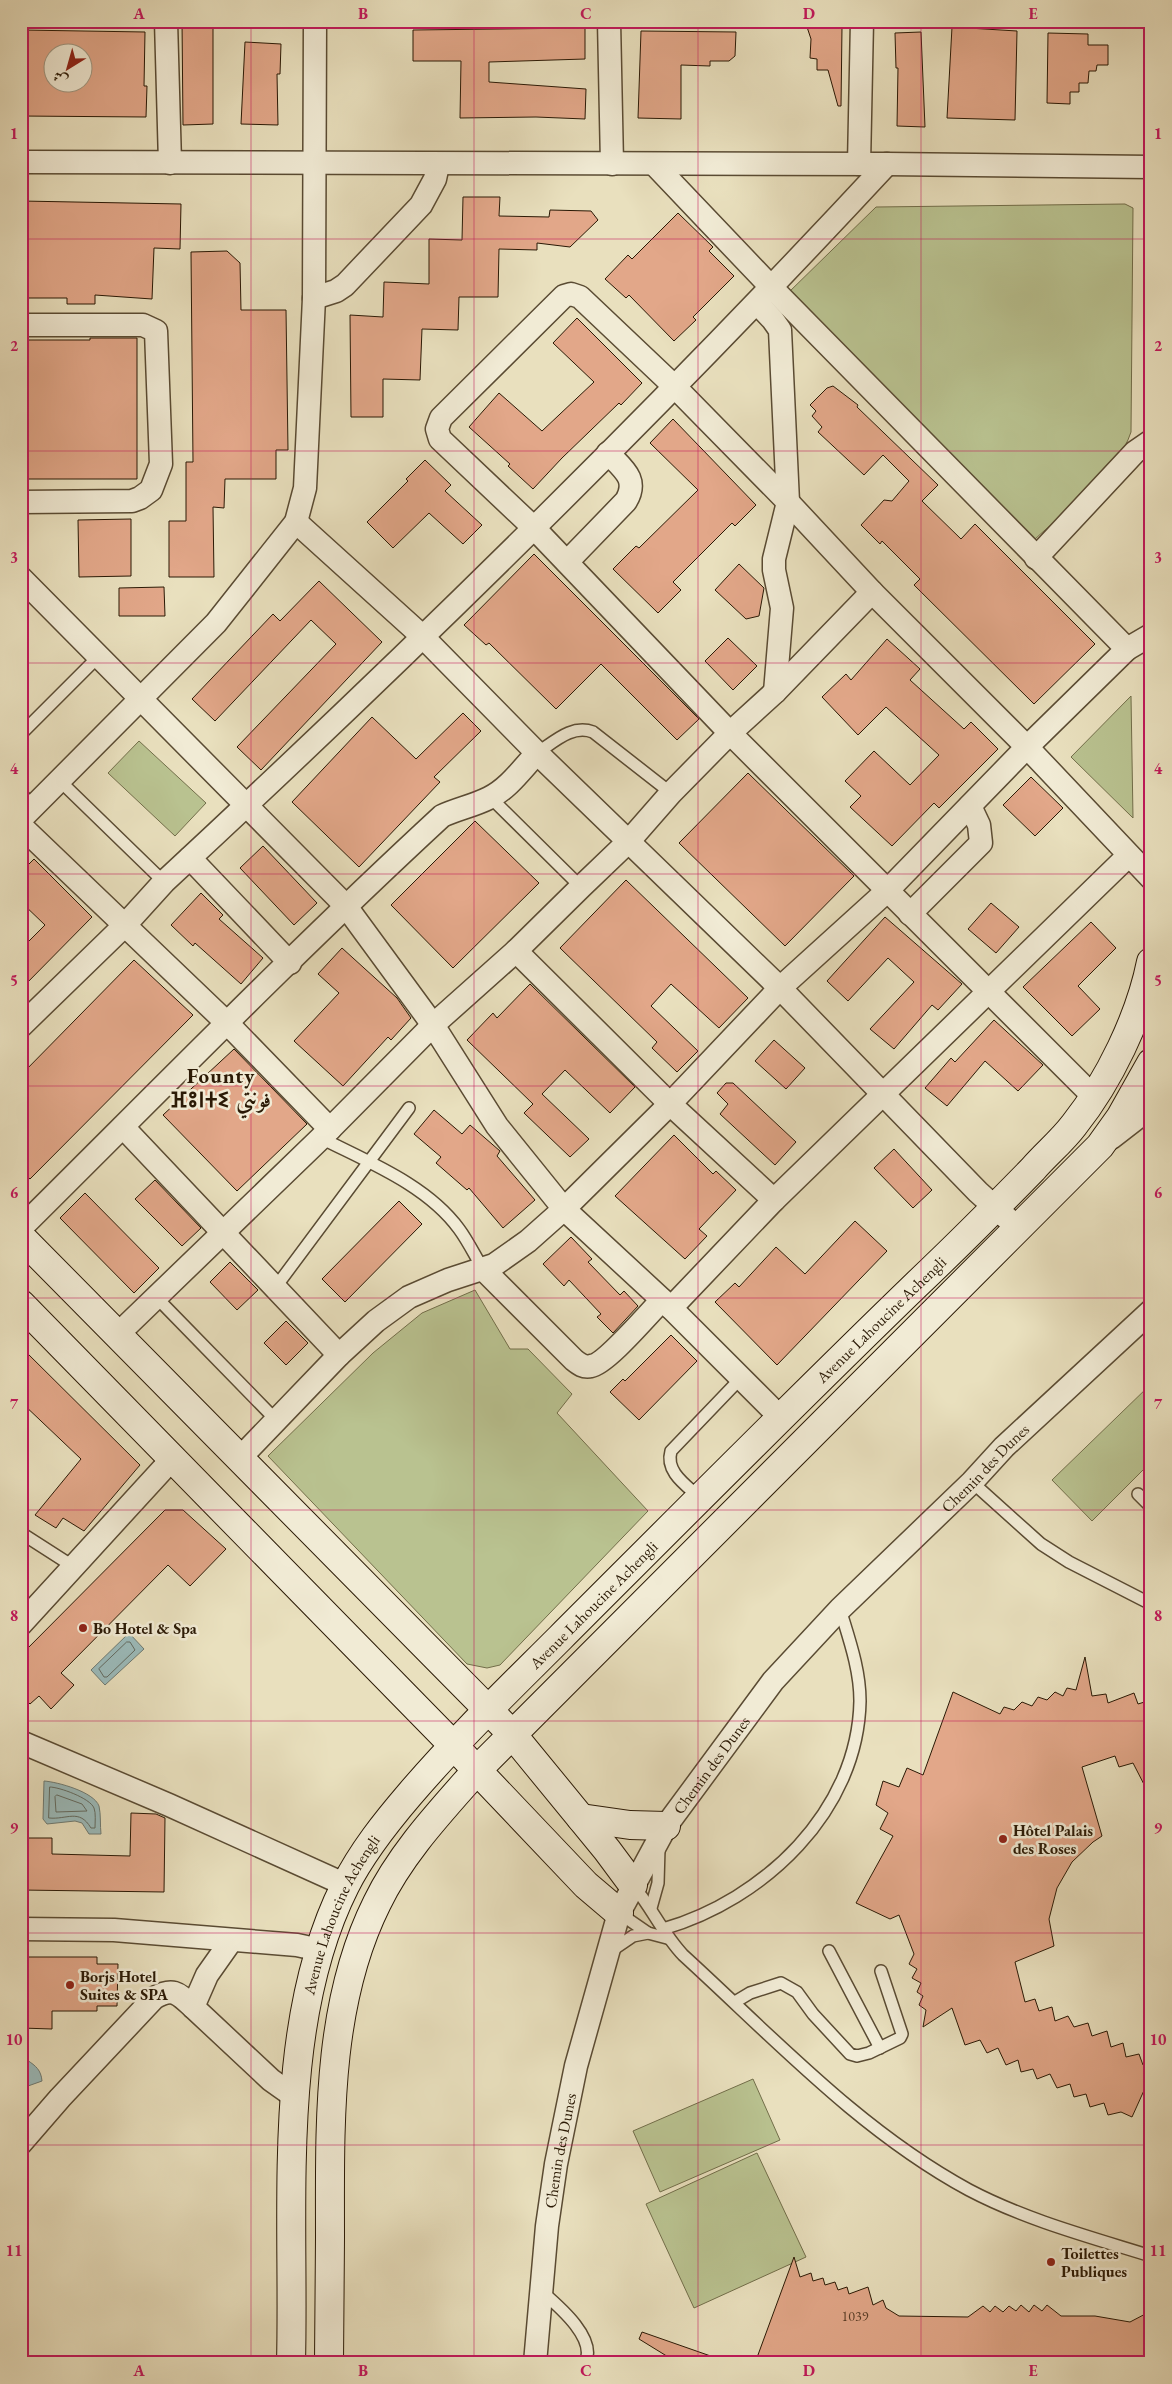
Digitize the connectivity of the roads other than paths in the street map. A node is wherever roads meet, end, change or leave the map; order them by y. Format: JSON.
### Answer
{"nodes":[{"id":1,"x":166,"y":21,"type":"edge"},
{"id":2,"x":315,"y":21,"type":"edge"},
{"id":3,"x":609,"y":21,"type":"edge"},
{"id":4,"x":862,"y":21,"type":"edge"},
{"id":5,"x":21,"y":162,"type":"edge"},
{"id":6,"x":170,"y":163,"type":"junction"},
{"id":7,"x":314,"y":164,"type":"junction"},
{"id":8,"x":612,"y":164,"type":"junction"},
{"id":9,"x":654,"y":164,"type":"junction"},
{"id":10,"x":858,"y":164,"type":"junction"},
{"id":11,"x":887,"y":164,"type":"junction"},
{"id":12,"x":438,"y":165,"type":"junction"},
{"id":13,"x":1151,"y":167,"type":"edge"},
{"id":14,"x":764,"y":296,"type":"junction"},
{"id":15,"x":314,"y":298,"type":"junction"},
{"id":16,"x":21,"y":325,"type":"edge"},
{"id":17,"x":675,"y":387,"type":"junction"},
{"id":18,"x":1151,"y":441,"type":"edge"},
{"id":19,"x":608,"y":453,"type":"junction"},
{"id":20,"x":21,"y":502,"type":"edge"},
{"id":21,"x":788,"y":502,"type":"junction"},
{"id":22,"x":296,"y":522,"type":"junction"},
{"id":23,"x":534,"y":528,"type":"junction"},
{"id":24,"x":1036,"y":558,"type":"junction"},
{"id":25,"x":567,"y":562,"type":"junction"},
{"id":26,"x":21,"y":578,"type":"edge"},
{"id":27,"x":872,"y":592,"type":"junction"},
{"id":28,"x":1151,"y":635,"type":"edge"},
{"id":29,"x":422,"y":636,"type":"junction"},
{"id":30,"x":1127,"y":649,"type":"junction"},
{"id":31,"x":100,"y":655,"type":"junction"},
{"id":32,"x":775,"y":692,"type":"junction"},
{"id":33,"x":142,"y":699,"type":"junction"},
{"id":34,"x":730,"y":733,"type":"junction"},
{"id":35,"x":21,"y":734,"type":"edge"},
{"id":36,"x":1027,"y":747,"type":"junction"},
{"id":37,"x":537,"y":753,"type":"junction"},
{"id":38,"x":60,"y":781,"type":"junction"},
{"id":39,"x":671,"y":793,"type":"junction"},
{"id":40,"x":490,"y":798,"type":"junction"},
{"id":41,"x":25,"y":806,"type":"edge"},
{"id":42,"x":247,"y":806,"type":"junction"},
{"id":43,"x":970,"y":806,"type":"junction"},
{"id":44,"x":21,"y":826,"type":"edge"},
{"id":45,"x":629,"y":841,"type":"junction"},
{"id":46,"x":1128,"y":856,"type":"junction"},
{"id":47,"x":190,"y":858,"type":"junction"},
{"id":48,"x":1151,"y":878,"type":"edge"},
{"id":49,"x":164,"y":882,"type":"junction"},
{"id":50,"x":581,"y":887,"type":"junction"},
{"id":51,"x":887,"y":891,"type":"junction"},
{"id":52,"x":345,"y":905,"type":"junction"},
{"id":53,"x":910,"y":914,"type":"junction"},
{"id":54,"x":125,"y":926,"type":"junction"},
{"id":55,"x":516,"y":951,"type":"junction"},
{"id":56,"x":1151,"y":962,"type":"edge"},
{"id":57,"x":290,"y":963,"type":"junction"},
{"id":58,"x":780,"y":988,"type":"junction"},
{"id":59,"x":988,"y":991,"type":"junction"},
{"id":60,"x":228,"y":1024,"type":"junction"},
{"id":61,"x":433,"y":1025,"type":"junction"},
{"id":62,"x":21,"y":1026,"type":"edge"},
{"id":63,"x":1151,"y":1063,"type":"edge"},
{"id":64,"x":884,"y":1094,"type":"junction"},
{"id":65,"x":1093,"y":1096,"type":"junction"},
{"id":66,"x":670,"y":1104,"type":"junction"},
{"id":67,"x":1151,"y":1107,"type":"edge"},
{"id":68,"x":408,"y":1108,"type":"dead end"},
{"id":69,"x":123,"y":1128,"type":"junction"},
{"id":70,"x":326,"y":1134,"type":"junction"},
{"id":71,"x":1100,"y":1146,"type":"junction"},
{"id":72,"x":370,"y":1163,"type":"junction"},
{"id":73,"x":774,"y":1200,"type":"junction"},
{"id":74,"x":996,"y":1207,"type":"junction"},
{"id":75,"x":564,"y":1209,"type":"junction"},
{"id":76,"x":21,"y":1228,"type":"edge"},
{"id":77,"x":1018,"y":1228,"type":"junction"},
{"id":78,"x":224,"y":1233,"type":"junction"},
{"id":79,"x":21,"y":1237,"type":"edge"},
{"id":80,"x":483,"y":1269,"type":"junction"},
{"id":81,"x":275,"y":1288,"type":"junction"},
{"id":82,"x":156,"y":1297,"type":"junction"},
{"id":83,"x":21,"y":1304,"type":"edge"},
{"id":84,"x":666,"y":1304,"type":"junction"},
{"id":85,"x":1151,"y":1311,"type":"edge"},
{"id":86,"x":117,"y":1334,"type":"junction"},
{"id":87,"x":339,"y":1355,"type":"junction"},
{"id":88,"x":741,"y":1378,"type":"junction"},
{"id":89,"x":780,"y":1417,"type":"junction"},
{"id":90,"x":276,"y":1420,"type":"junction"},
{"id":91,"x":174,"y":1458,"type":"junction"},
{"id":92,"x":240,"y":1458,"type":"junction"},
{"id":93,"x":972,"y":1482,"type":"junction"},
{"id":94,"x":1138,"y":1494,"type":"dead end"},
{"id":95,"x":700,"y":1498,"type":"junction"},
{"id":96,"x":1151,"y":1507,"type":"edge"},
{"id":97,"x":21,"y":1534,"type":"edge"},
{"id":98,"x":74,"y":1567,"type":"junction"},
{"id":99,"x":1151,"y":1604,"type":"edge"},
{"id":100,"x":840,"y":1609,"type":"junction"},
{"id":101,"x":21,"y":1624,"type":"edge"},
{"id":102,"x":488,"y":1709,"type":"junction"},
{"id":103,"x":512,"y":1734,"type":"junction"},
{"id":104,"x":21,"y":1742,"type":"edge"},
{"id":105,"x":452,"y":1744,"type":"junction"},
{"id":106,"x":477,"y":1770,"type":"junction"},
{"id":107,"x":582,"y":1818,"type":"junction"},
{"id":108,"x":663,"y":1831,"type":"junction"},
{"id":109,"x":346,"y":1885,"type":"junction"},
{"id":110,"x":633,"y":1885,"type":"junction"},
{"id":111,"x":651,"y":1908,"type":"junction"},
{"id":112,"x":619,"y":1913,"type":"junction"},
{"id":113,"x":21,"y":1929,"type":"edge"},
{"id":114,"x":648,"y":1933,"type":"junction"},
{"id":115,"x":665,"y":1934,"type":"junction"},
{"id":116,"x":231,"y":1941,"type":"junction"},
{"id":117,"x":320,"y":1950,"type":"junction"},
{"id":118,"x":829,"y":1951,"type":"dead end"},
{"id":119,"x":608,"y":1954,"type":"junction"},
{"id":120,"x":881,"y":1971,"type":"dead end"},
{"id":121,"x":734,"y":2002,"type":"junction"},
{"id":122,"x":193,"y":2007,"type":"junction"},
{"id":123,"x":880,"y":2048,"type":"junction"},
{"id":124,"x":295,"y":2097,"type":"junction"},
{"id":125,"x":21,"y":2143,"type":"edge"},
{"id":126,"x":1151,"y":2256,"type":"edge"},
{"id":127,"x":540,"y":2289,"type":"junction"},
{"id":128,"x":291,"y":2363,"type":"edge"},
{"id":129,"x":329,"y":2363,"type":"edge"},
{"id":130,"x":535,"y":2363,"type":"edge"},
{"id":131,"x":585,"y":2363,"type":"edge"}],
"edges":[{"from":1,"to":6,"type":"street"},
{"from":2,"to":7,"type":"street"},
{"from":3,"to":8,"type":"street"},
{"from":4,"to":10,"type":"street"},
{"from":5,"to":6,"type":"street"},
{"from":6,"to":7,"type":"street"},
{"from":7,"to":12,"type":"street"},
{"from":7,"to":15,"type":"street"},
{"from":8,"to":9,"type":"street"},
{"from":8,"to":12,"type":"street"},
{"from":9,"to":10,"type":"street"},
{"from":9,"to":14,"type":"street"},
{"from":10,"to":11,"type":"street"},
{"from":11,"to":13,"type":"street"},
{"from":11,"to":14,"type":"street"},
{"from":12,"to":15,"type":"street"},
{"from":14,"to":17,"type":"street"},
{"from":14,"to":21,"type":"street"},
{"from":14,"to":24,"type":"street"},
{"from":15,"to":22,"type":"street"},
{"from":16,"to":20,"type":"street"},
{"from":17,"to":19,"type":"street"},
{"from":17,"to":21,"type":"street"},
{"from":17,"to":23,"type":"street"},
{"from":18,"to":24,"type":"street"},
{"from":19,"to":23,"type":"street"},
{"from":19,"to":25,"type":"street"},
{"from":21,"to":27,"type":"street"},
{"from":21,"to":32,"type":"street"},
{"from":22,"to":29,"type":"street"},
{"from":22,"to":33,"type":"street"},
{"from":23,"to":25,"type":"street"},
{"from":23,"to":29,"type":"street"},
{"from":24,"to":30,"type":"street"},
{"from":25,"to":34,"type":"street"},
{"from":26,"to":31,"type":"street"},
{"from":27,"to":32,"type":"street"},
{"from":27,"to":36,"type":"street"},
{"from":28,"to":30,"type":"street"},
{"from":29,"to":37,"type":"street"},
{"from":29,"to":42,"type":"street"},
{"from":30,"to":36,"type":"street"},
{"from":31,"to":33,"type":"street"},
{"from":31,"to":35,"type":"lane"},
{"from":32,"to":34,"type":"street"},
{"from":33,"to":38,"type":"street"},
{"from":33,"to":42,"type":"street"},
{"from":34,"to":39,"type":"street"},
{"from":34,"to":51,"type":"street"},
{"from":36,"to":43,"type":"street"},
{"from":36,"to":46,"type":"street"},
{"from":37,"to":39,"type":"lane"},
{"from":37,"to":40,"type":"street"},
{"from":37,"to":45,"type":"street"},
{"from":38,"to":41,"type":"street"},
{"from":38,"to":49,"type":"lane"},
{"from":39,"to":45,"type":"street"},
{"from":40,"to":50,"type":"lane"},
{"from":40,"to":52,"type":"street"},
{"from":42,"to":47,"type":"street"},
{"from":42,"to":52,"type":"street"},
{"from":43,"to":51,"type":"street"},
{"from":43,"to":53,"type":"street"},
{"from":44,"to":54,"type":"street"},
{"from":45,"to":50,"type":"street"},
{"from":45,"to":58,"type":"street"},
{"from":46,"to":48,"type":"street"},
{"from":46,"to":59,"type":"street"},
{"from":47,"to":49,"type":"street"},
{"from":47,"to":57,"type":"street"},
{"from":49,"to":54,"type":"street"},
{"from":50,"to":55,"type":"street"},
{"from":51,"to":53,"type":"street"},
{"from":51,"to":58,"type":"street"},
{"from":52,"to":57,"type":"street"},
{"from":52,"to":61,"type":"street"},
{"from":53,"to":59,"type":"street"},
{"from":54,"to":60,"type":"street"},
{"from":54,"to":62,"type":"street"},
{"from":55,"to":61,"type":"street"},
{"from":55,"to":66,"type":"street"},
{"from":56,"to":65,"type":"street","name":"Avenue Lahoucine Achengli"},
{"from":57,"to":60,"type":"street"},
{"from":58,"to":64,"type":"street"},
{"from":58,"to":66,"type":"street"},
{"from":59,"to":64,"type":"street"},
{"from":59,"to":65,"type":"street"},
{"from":60,"to":69,"type":"street"},
{"from":60,"to":70,"type":"street"},
{"from":61,"to":70,"type":"street"},
{"from":61,"to":75,"type":"street"},
{"from":63,"to":71,"type":"street","name":"Avenue Lahoucine Achengli"},
{"from":64,"to":73,"type":"street"},
{"from":64,"to":74,"type":"street"},
{"from":65,"to":74,"type":"street","name":"Avenue Lahoucine Achengli"},
{"from":66,"to":73,"type":"street"},
{"from":66,"to":75,"type":"street"},
{"from":67,"to":71,"type":"street"},
{"from":68,"to":72,"type":"lane"},
{"from":69,"to":76,"type":"street"},
{"from":69,"to":78,"type":"street"},
{"from":70,"to":72,"type":"lane"},
{"from":70,"to":78,"type":"street"},
{"from":71,"to":77,"type":"street","name":"Avenue Lahoucine Achengli"},
{"from":72,"to":80,"type":"lane"},
{"from":72,"to":81,"type":"lane"},
{"from":73,"to":84,"type":"street"},
{"from":74,"to":77,"type":"street"},
{"from":74,"to":89,"type":"street","name":"Avenue Lahoucine Achengli"},
{"from":75,"to":80,"type":"street"},
{"from":75,"to":84,"type":"street"},
{"from":77,"to":103,"type":"street","name":"Avenue Lahoucine Achengli"},
{"from":78,"to":81,"type":"street"},
{"from":78,"to":82,"type":"street"},
{"from":79,"to":86,"type":"street"},
{"from":80,"to":84,"type":"street"},
{"from":80,"to":87,"type":"street"},
{"from":81,"to":87,"type":"street"},
{"from":82,"to":86,"type":"street"},
{"from":82,"to":90,"type":"lane"},
{"from":83,"to":91,"type":"street"},
{"from":84,"to":88,"type":"street"},
{"from":85,"to":93,"type":"street","name":"Chemin des Dunes"},
{"from":86,"to":92,"type":"street"},
{"from":87,"to":90,"type":"street"},
{"from":88,"to":89,"type":"street"},
{"from":88,"to":95,"type":"lane"},
{"from":89,"to":95,"type":"street","name":"Avenue Lahoucine Achengli"},
{"from":90,"to":92,"type":"street"},
{"from":91,"to":98,"type":"street"},
{"from":91,"to":105,"type":"street"},
{"from":92,"to":102,"type":"street"},
{"from":93,"to":99,"type":"lane"},
{"from":93,"to":100,"type":"street","name":"Chemin des Dunes"},
{"from":94,"to":96,"type":"lane"},
{"from":95,"to":102,"type":"street","name":"Avenue Lahoucine Achengli"},
{"from":97,"to":98,"type":"lane"},
{"from":98,"to":101,"type":"street"},
{"from":100,"to":108,"type":"street","name":"Chemin des Dunes"},
{"from":100,"to":115,"type":"lane"},
{"from":102,"to":103,"type":"street"},
{"from":102,"to":105,"type":"street","name":"Avenue Lahoucine Achengli"},
{"from":103,"to":106,"type":"street","name":"Avenue Lahoucine Achengli"},
{"from":103,"to":107,"type":"street"},
{"from":104,"to":109,"type":"street"},
{"from":105,"to":106,"type":"street"},
{"from":105,"to":109,"type":"street","name":"Avenue Lahoucine Achengli"},
{"from":106,"to":112,"type":"street"},
{"from":106,"to":129,"type":"street","name":"Avenue Lahoucine Achengli"},
{"from":107,"to":108,"type":"street"},
{"from":107,"to":110,"type":"street"},
{"from":108,"to":110,"type":"street","name":"Chemin des Dunes"},
{"from":108,"to":111,"type":"lane"},
{"from":109,"to":117,"type":"street","name":"Avenue Lahoucine Achengli"},
{"from":110,"to":111,"type":"lane"},
{"from":110,"to":112,"type":"street","name":"Chemin des Dunes"},
{"from":111,"to":115,"type":"lane"},
{"from":112,"to":114,"type":"lane"},
{"from":112,"to":119,"type":"street","name":"Chemin des Dunes"},
{"from":113,"to":116,"type":"street"},
{"from":114,"to":115,"type":"lane"},
{"from":114,"to":119,"type":"lane"},
{"from":115,"to":121,"type":"lane"},
{"from":116,"to":117,"type":"street"},
{"from":116,"to":122,"type":"street"},
{"from":117,"to":124,"type":"street","name":"Avenue Lahoucine Achengli"},
{"from":118,"to":123,"type":"lane"},
{"from":119,"to":127,"type":"street","name":"Chemin des Dunes"},
{"from":120,"to":123,"type":"lane"},
{"from":121,"to":123,"type":"lane"},
{"from":121,"to":126,"type":"lane"},
{"from":122,"to":124,"type":"street"},
{"from":122,"to":125,"type":"street"},
{"from":124,"to":128,"type":"street","name":"Avenue Lahoucine Achengli"},
{"from":127,"to":130,"type":"street","name":"Chemin des Dunes"},
{"from":127,"to":131,"type":"lane"}]}
